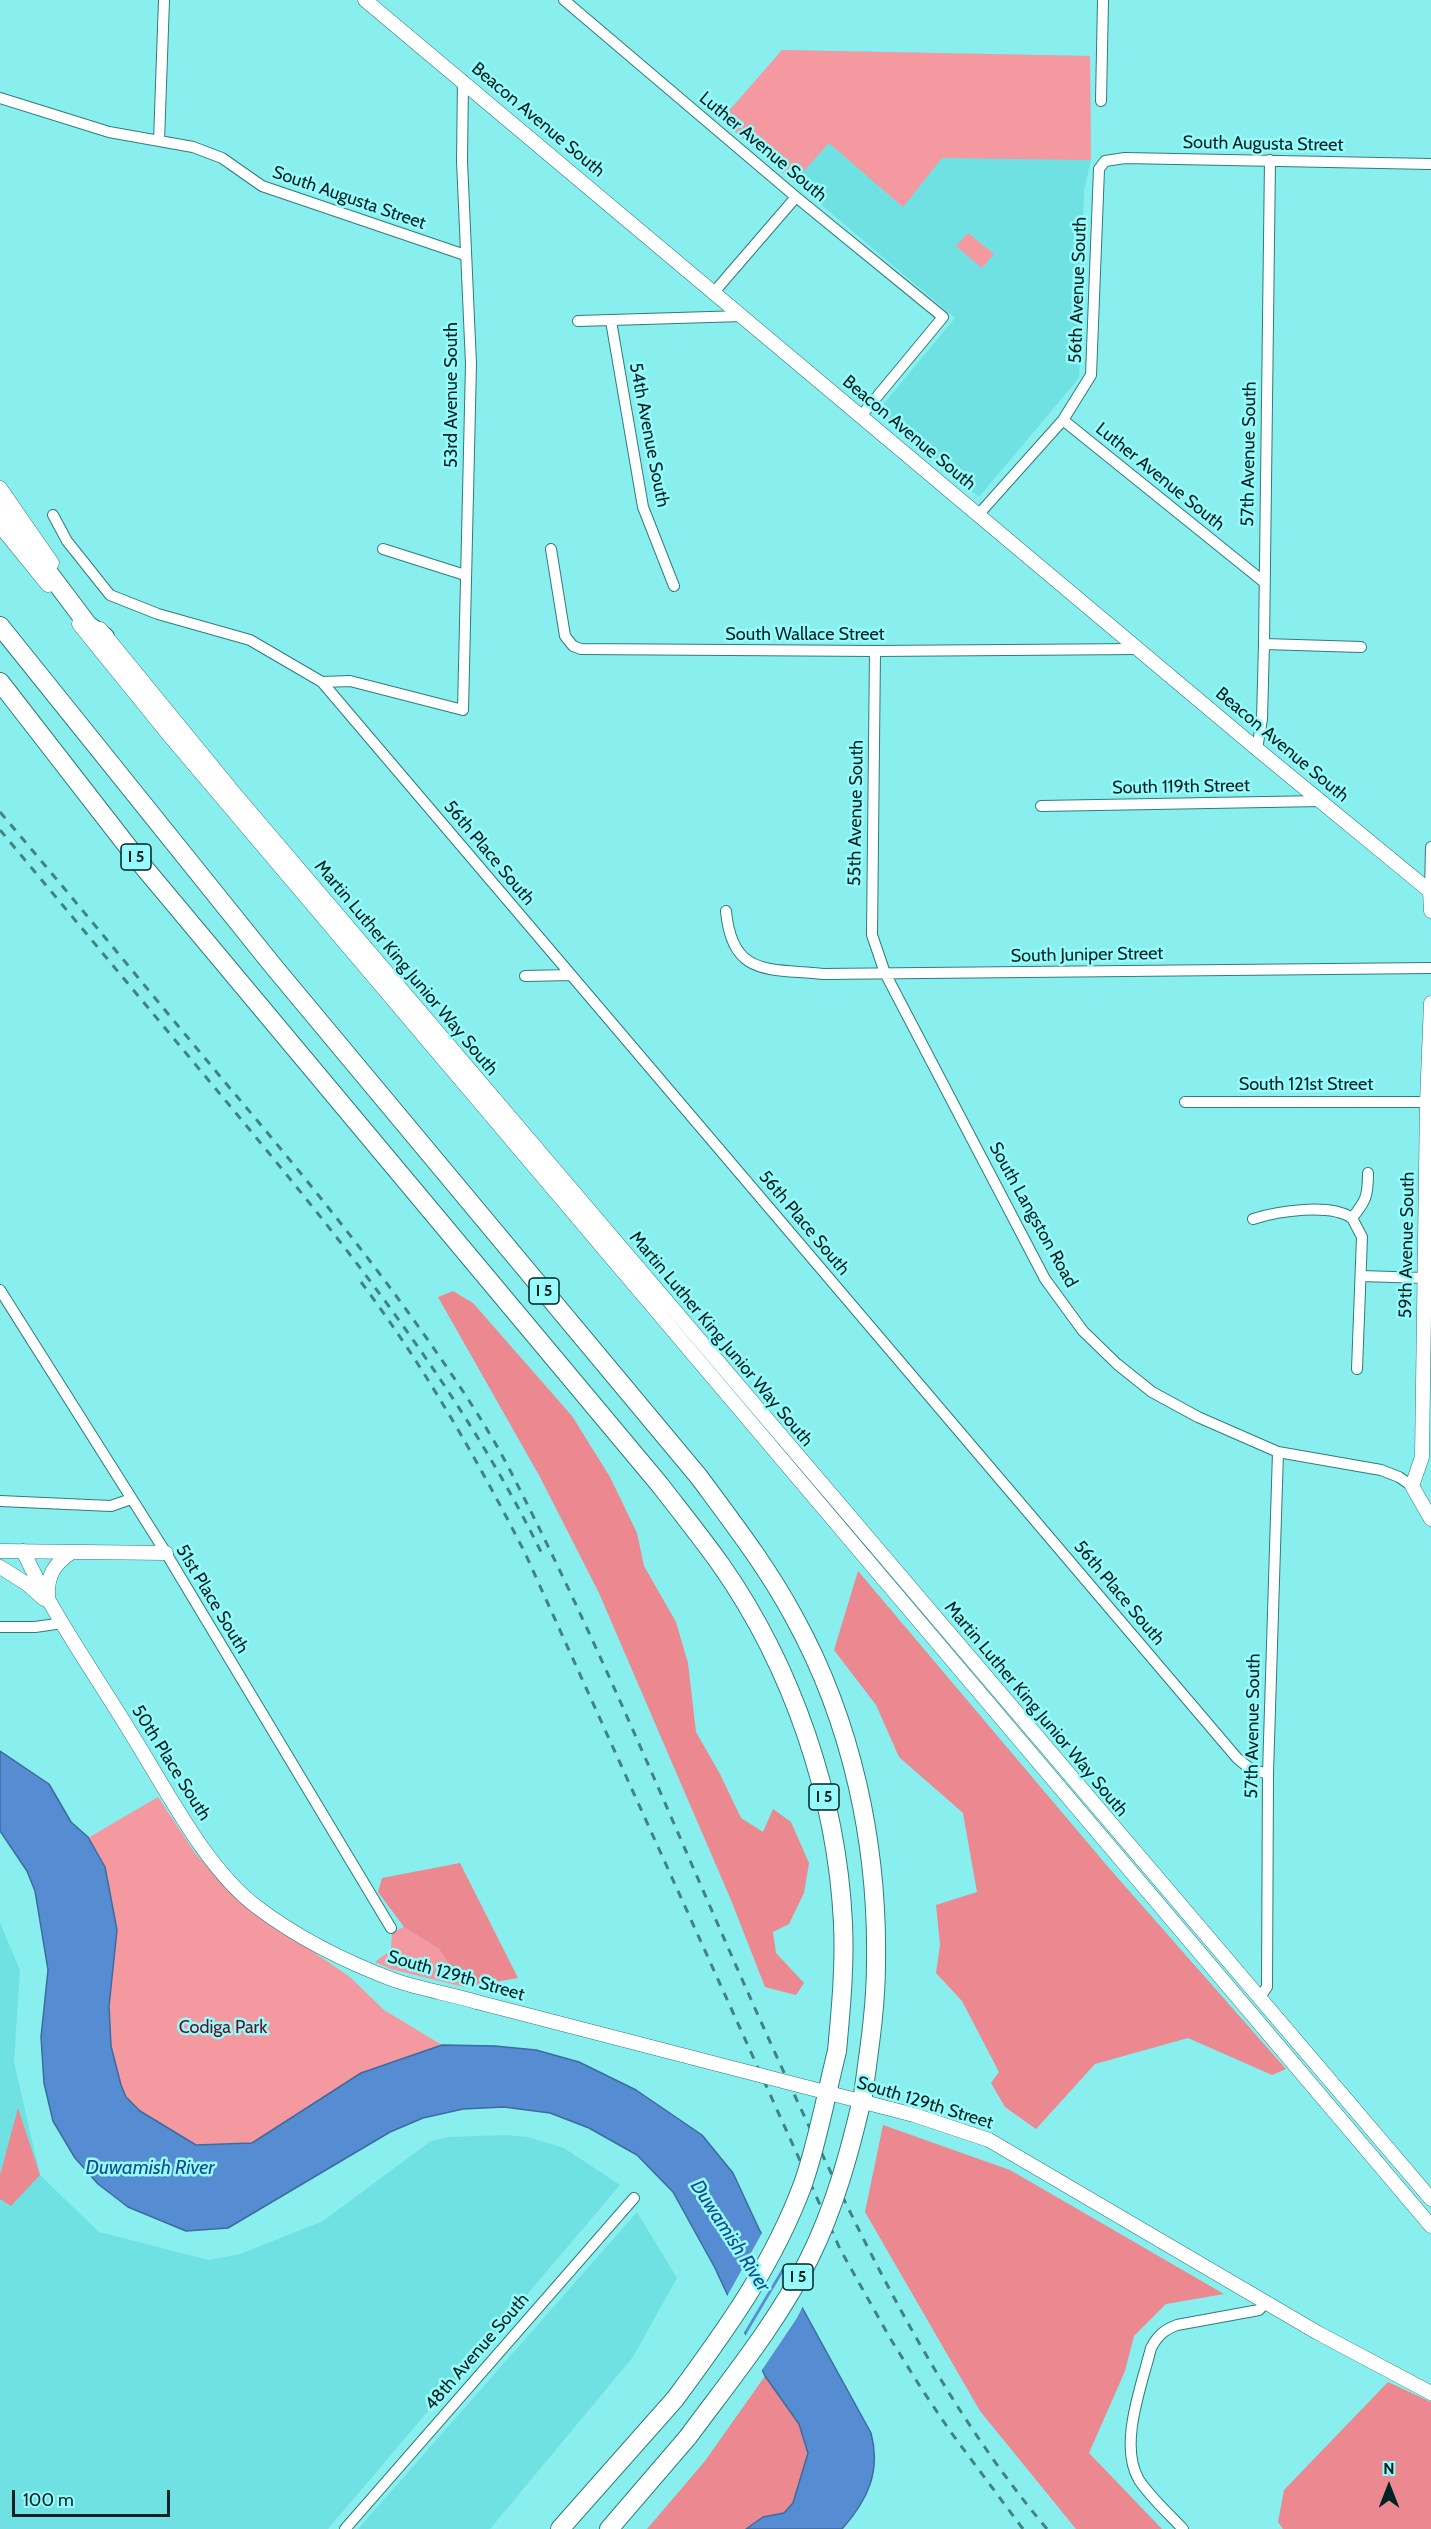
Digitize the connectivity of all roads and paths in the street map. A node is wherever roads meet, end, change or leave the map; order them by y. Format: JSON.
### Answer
{"nodes":[{"id":1,"x":164,"y":0,"type":"edge"},
{"id":2,"x":365,"y":0,"type":"edge"},
{"id":3,"x":564,"y":0,"type":"edge"},
{"id":4,"x":1103,"y":0,"type":"edge"},
{"id":5,"x":463,"y":80,"type":"junction"},
{"id":6,"x":0,"y":98,"type":"edge"},
{"id":7,"x":1101,"y":101,"type":"dead end"},
{"id":8,"x":159,"y":141,"type":"junction"},
{"id":9,"x":1270,"y":160,"type":"junction"},
{"id":10,"x":1431,"y":164,"type":"edge"},
{"id":11,"x":1099,"y":169,"type":"joint"},
{"id":12,"x":796,"y":197,"type":"junction"},
{"id":13,"x":465,"y":255,"type":"junction"},
{"id":14,"x":715,"y":291,"type":"junction"},
{"id":15,"x":744,"y":316,"type":"junction"},
{"id":16,"x":578,"y":321,"type":"dead end"},
{"id":17,"x":611,"y":321,"type":"junction"},
{"id":18,"x":861,"y":416,"type":"junction"},
{"id":19,"x":1063,"y":420,"type":"junction"},
{"id":20,"x":0,"y":488,"type":"edge"},
{"id":21,"x":0,"y":508,"type":"edge"},
{"id":22,"x":978,"y":515,"type":"junction"},
{"id":23,"x":53,"y":516,"type":"dead end"},
{"id":24,"x":0,"y":526,"type":"edge"},
{"id":25,"x":383,"y":549,"type":"dead end"},
{"id":26,"x":551,"y":549,"type":"dead end"},
{"id":27,"x":465,"y":575,"type":"junction"},
{"id":28,"x":1264,"y":582,"type":"junction"},
{"id":29,"x":675,"y":586,"type":"dead end"},
{"id":30,"x":0,"y":626,"type":"edge"},
{"id":31,"x":105,"y":637,"type":"junction"},
{"id":32,"x":1264,"y":644,"type":"junction"},
{"id":33,"x":1361,"y":647,"type":"dead end"},
{"id":34,"x":1139,"y":649,"type":"junction"},
{"id":35,"x":875,"y":651,"type":"junction"},
{"id":36,"x":0,"y":682,"type":"edge"},
{"id":37,"x":322,"y":682,"type":"junction"},
{"id":38,"x":0,"y":697,"type":"edge"},
{"id":39,"x":28,"y":718,"type":"junction"},
{"id":40,"x":1257,"y":749,"type":"junction"},
{"id":41,"x":1322,"y":801,"type":"junction"},
{"id":42,"x":1041,"y":806,"type":"dead end"},
{"id":43,"x":1431,"y":847,"type":"edge"},
{"id":44,"x":1431,"y":892,"type":"edge"},
{"id":45,"x":726,"y":911,"type":"dead end"},
{"id":46,"x":1431,"y":911,"type":"edge"},
{"id":47,"x":1431,"y":968,"type":"edge"},
{"id":48,"x":885,"y":973,"type":"junction"},
{"id":49,"x":571,"y":975,"type":"junction"},
{"id":50,"x":525,"y":976,"type":"dead end"},
{"id":51,"x":1431,"y":1003,"type":"edge"},
{"id":52,"x":1185,"y":1102,"type":"dead end"},
{"id":53,"x":1427,"y":1102,"type":"junction"},
{"id":54,"x":1368,"y":1173,"type":"dead end"},
{"id":55,"x":1352,"y":1218,"type":"junction"},
{"id":56,"x":1253,"y":1219,"type":"dead end"},
{"id":57,"x":1361,"y":1276,"type":"junction"},
{"id":58,"x":1424,"y":1278,"type":"junction"},
{"id":59,"x":0,"y":1290,"type":"edge"},
{"id":60,"x":1357,"y":1369,"type":"dead end"},
{"id":61,"x":1278,"y":1452,"type":"junction"},
{"id":62,"x":1412,"y":1486,"type":"junction"},
{"id":63,"x":131,"y":1499,"type":"junction"},
{"id":64,"x":0,"y":1501,"type":"edge"},
{"id":65,"x":1431,"y":1519,"type":"edge"},
{"id":66,"x":0,"y":1551,"type":"edge"},
{"id":67,"x":23,"y":1551,"type":"junction"},
{"id":68,"x":72,"y":1552,"type":"junction"},
{"id":69,"x":165,"y":1553,"type":"junction"},
{"id":70,"x":0,"y":1567,"type":"edge"},
{"id":71,"x":20,"y":1579,"type":"junction"},
{"id":72,"x":52,"y":1605,"type":"junction"},
{"id":73,"x":63,"y":1623,"type":"junction"},
{"id":74,"x":0,"y":1627,"type":"edge"},
{"id":75,"x":1268,"y":1773,"type":"junction"},
{"id":76,"x":391,"y":1928,"type":"dead end"},
{"id":77,"x":360,"y":1966,"type":"joint"},
{"id":78,"x":1259,"y":1998,"type":"junction"},
{"id":79,"x":634,"y":2198,"type":"dead end"},
{"id":80,"x":1431,"y":2199,"type":"edge"},
{"id":81,"x":1431,"y":2226,"type":"edge"},
{"id":82,"x":1266,"y":2302,"type":"junction"},
{"id":83,"x":1431,"y":2393,"type":"edge"},
{"id":84,"x":345,"y":2529,"type":"edge"},
{"id":85,"x":561,"y":2529,"type":"edge"},
{"id":86,"x":609,"y":2529,"type":"edge"},
{"id":87,"x":1183,"y":2529,"type":"edge"}],
"edges":[{"from":1,"to":8,"type":"street"},
{"from":2,"to":5,"type":"main road","name":"Beacon Avenue South"},
{"from":3,"to":12,"type":"street","name":"Luther Avenue South"},
{"from":4,"to":7,"type":"street"},
{"from":5,"to":13,"type":"street","name":"53rd Avenue South"},
{"from":5,"to":14,"type":"main road","name":"Beacon Avenue South"},
{"from":6,"to":8,"type":"street","name":"South Augusta Street"},
{"from":8,"to":13,"type":"street","name":"South Augusta Street"},
{"from":9,"to":10,"type":"street","name":"South Augusta Street"},
{"from":9,"to":11,"type":"street","name":"South Augusta Street"},
{"from":9,"to":28,"type":"street","name":"57th Avenue South"},
{"from":11,"to":19,"type":"street","name":"56th Avenue South"},
{"from":12,"to":14,"type":"street"},
{"from":12,"to":18,"type":"street","name":"Luther Avenue South"},
{"from":13,"to":27,"type":"street","name":"53rd Avenue South"},
{"from":14,"to":15,"type":"main road","name":"Beacon Avenue South"},
{"from":15,"to":17,"type":"street"},
{"from":15,"to":18,"type":"main road","name":"Beacon Avenue South"},
{"from":16,"to":17,"type":"street"},
{"from":17,"to":29,"type":"street","name":"54th Avenue South"},
{"from":18,"to":22,"type":"main road","name":"Beacon Avenue South"},
{"from":19,"to":22,"type":"street","name":"56th Avenue South"},
{"from":19,"to":28,"type":"street","name":"Luther Avenue South"},
{"from":20,"to":31,"type":"main road","name":"Martin Luther King Junior Way South"},
{"from":21,"to":31,"type":"highway"},
{"from":22,"to":34,"type":"main road","name":"Beacon Avenue South"},
{"from":23,"to":37,"type":"street"},
{"from":24,"to":81,"type":"main road","name":"Martin Luther King Junior Way South"},
{"from":25,"to":27,"type":"street"},
{"from":26,"to":35,"type":"street","name":"South Wallace Street"},
{"from":27,"to":37,"type":"street","name":"53rd Avenue South"},
{"from":28,"to":32,"type":"street","name":"57th Avenue South"},
{"from":30,"to":86,"type":"highway","number":"I 5","bridge":true},
{"from":31,"to":78,"type":"main road","name":"Martin Luther King Junior Way South"},
{"from":32,"to":33,"type":"street"},
{"from":32,"to":40,"type":"street","name":"57th Avenue South"},
{"from":34,"to":35,"type":"street","name":"South Wallace Street"},
{"from":34,"to":40,"type":"main road","name":"Beacon Avenue South"},
{"from":35,"to":48,"type":"street","name":"55th Avenue South"},
{"from":36,"to":39,"type":"highway","number":"I 5"},
{"from":37,"to":49,"type":"street","name":"56th Place South"},
{"from":38,"to":39,"type":"highway"},
{"from":39,"to":85,"type":"highway","number":"I 5","bridge":true},
{"from":40,"to":41,"type":"main road","name":"Beacon Avenue South"},
{"from":41,"to":42,"type":"street","name":"South 119th Street"},
{"from":41,"to":44,"type":"main road","name":"Beacon Avenue South"},
{"from":43,"to":44,"type":"street"},
{"from":44,"to":46,"type":"main road"},
{"from":45,"to":48,"type":"street","name":"South Juniper Street"},
{"from":47,"to":48,"type":"street","name":"South Juniper Street"},
{"from":48,"to":61,"type":"street","name":"South Langston Road"},
{"from":49,"to":50,"type":"street"},
{"from":49,"to":75,"type":"street","name":"56th Place South"},
{"from":51,"to":53,"type":"main road","name":"59th Avenue South"},
{"from":52,"to":53,"type":"street","name":"South 121st Street"},
{"from":53,"to":58,"type":"main road","name":"59th Avenue South"},
{"from":54,"to":55,"type":"street"},
{"from":55,"to":56,"type":"street"},
{"from":55,"to":57,"type":"street"},
{"from":57,"to":58,"type":"street"},
{"from":57,"to":60,"type":"street"},
{"from":58,"to":62,"type":"main road","name":"59th Avenue South"},
{"from":59,"to":63,"type":"street","name":"51st Place South"},
{"from":61,"to":62,"type":"street","name":"South Langston Road"},
{"from":61,"to":75,"type":"street","name":"57th Avenue South"},
{"from":62,"to":65,"type":"main road"},
{"from":63,"to":64,"type":"street"},
{"from":63,"to":69,"type":"street","name":"51st Place South"},
{"from":66,"to":67,"type":"main road"},
{"from":67,"to":68,"type":"main road"},
{"from":67,"to":71,"type":"main road"},
{"from":67,"to":72,"type":"main road","name":"50th Place South"},
{"from":68,"to":69,"type":"main road"},
{"from":68,"to":72,"type":"main road"},
{"from":69,"to":76,"type":"street","name":"51st Place South"},
{"from":70,"to":71,"type":"main road"},
{"from":71,"to":72,"type":"main road"},
{"from":72,"to":73,"type":"main road","name":"50th Place South"},
{"from":73,"to":74,"type":"street"},
{"from":73,"to":77,"type":"main road","name":"50th Place South"},
{"from":75,"to":78,"type":"street","name":"57th Avenue South"},
{"from":77,"to":82,"type":"main road","name":"South 129th Street","bridge":true},
{"from":78,"to":80,"type":"main road","name":"Martin Luther King Junior Way South"},
{"from":79,"to":84,"type":"street","name":"48th Avenue South"},
{"from":82,"to":83,"type":"main road","name":"South 129th Street"},
{"from":82,"to":87,"type":"street"}]}
